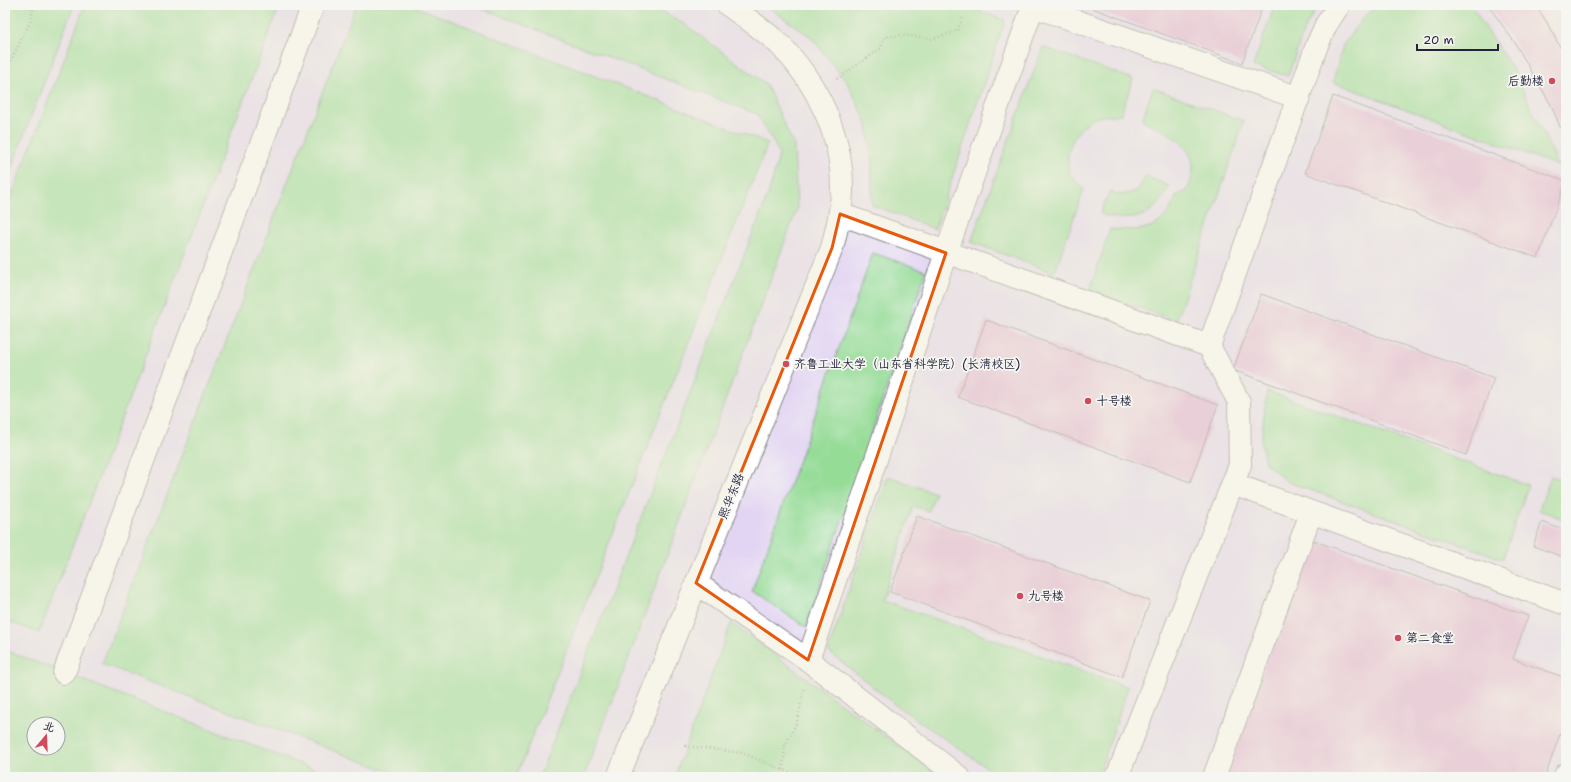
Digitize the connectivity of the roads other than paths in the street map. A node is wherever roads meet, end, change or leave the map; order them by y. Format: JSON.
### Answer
{"nodes":[{"id":1,"x":313,"y":5,"type":"edge"},
{"id":2,"x":728,"y":5,"type":"edge"},
{"id":3,"x":1339,"y":5,"type":"edge"},
{"id":4,"x":1031,"y":6,"type":"edge"},
{"id":5,"x":1299,"y":98,"type":"junction"},
{"id":6,"x":840,"y":214,"type":"junction"},
{"id":7,"x":946,"y":253,"type":"junction"},
{"id":8,"x":1209,"y":346,"type":"junction"},
{"id":9,"x":1233,"y":484,"type":"junction"},
{"id":10,"x":1311,"y":513,"type":"junction"},
{"id":11,"x":696,"y":583,"type":"junction"},
{"id":12,"x":1566,"y":604,"type":"edge"},
{"id":13,"x":812,"y":663,"type":"junction"},
{"id":14,"x":64,"y":673,"type":"dead end"},
{"id":15,"x":625,"y":774,"type":"edge"},
{"id":16,"x":959,"y":777,"type":"edge"},
{"id":17,"x":1117,"y":777,"type":"edge"},
{"id":18,"x":1214,"y":777,"type":"edge"}],
"edges":[{"from":1,"to":14,"type":"street"},
{"from":2,"to":6,"type":"street","name":"熙华东路"},
{"from":3,"to":5,"type":"street"},
{"from":4,"to":5,"type":"street"},
{"from":4,"to":7,"type":"street"},
{"from":5,"to":8,"type":"street"},
{"from":6,"to":7,"type":"street"},
{"from":6,"to":11,"type":"street","name":"熙华东路"},
{"from":7,"to":8,"type":"street"},
{"from":7,"to":13,"type":"street"},
{"from":8,"to":9,"type":"street"},
{"from":9,"to":10,"type":"street"},
{"from":9,"to":17,"type":"street"},
{"from":10,"to":12,"type":"street"},
{"from":10,"to":18,"type":"street"},
{"from":11,"to":13,"type":"street"},
{"from":11,"to":15,"type":"street","name":"熙华东路"},
{"from":13,"to":16,"type":"street"}]}
